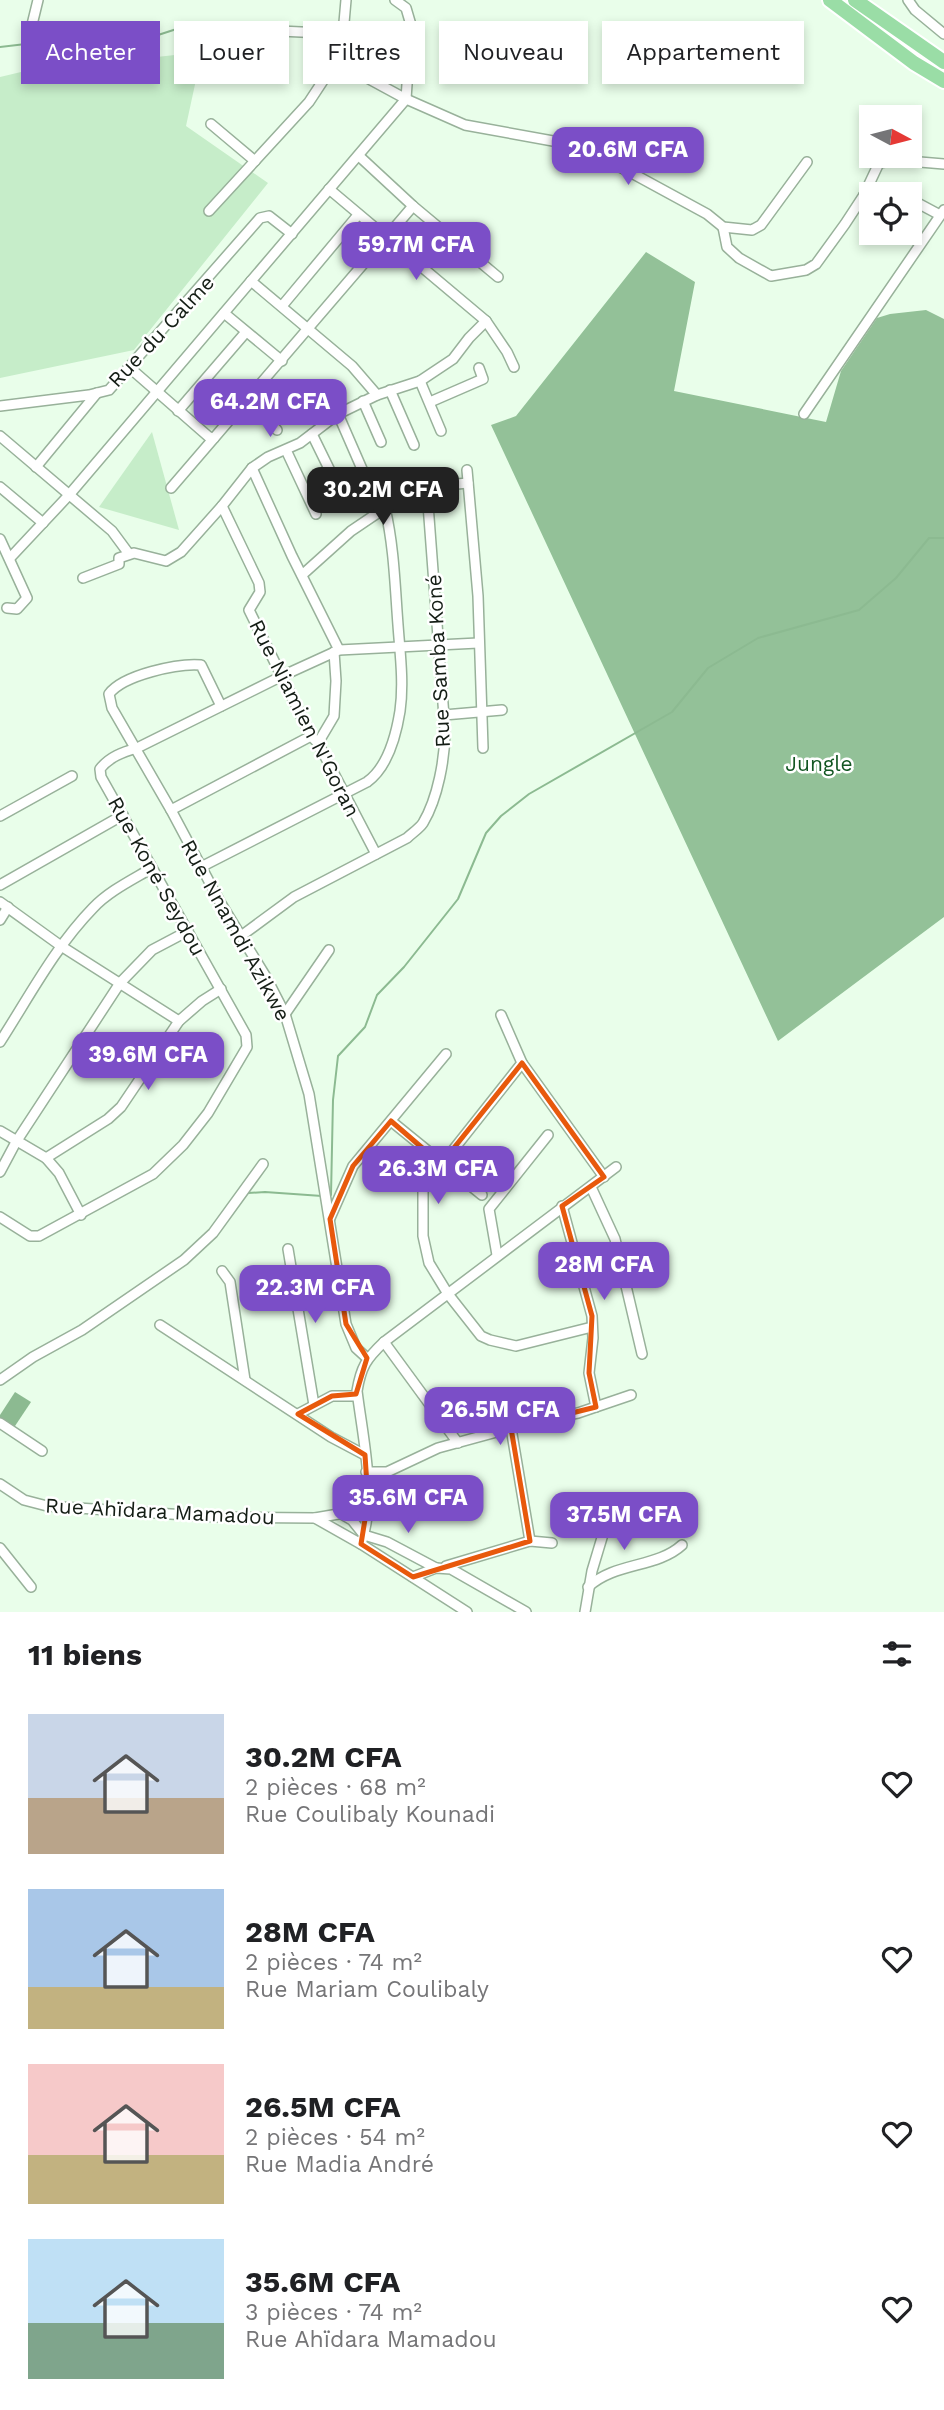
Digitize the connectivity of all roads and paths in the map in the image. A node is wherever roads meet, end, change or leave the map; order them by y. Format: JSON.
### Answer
{"nodes":[{"id":1,"x":38,"y":0,"type":"edge"},
{"id":2,"x":346,"y":0,"type":"edge"},
{"id":3,"x":395,"y":0,"type":"edge"},
{"id":4,"x":830,"y":0,"type":"edge"},
{"id":5,"x":855,"y":0,"type":"edge"},
{"id":6,"x":908,"y":0,"type":"edge"},
{"id":7,"x":33,"y":21,"type":"edge"},
{"id":8,"x":344,"y":21,"type":"edge"},
{"id":9,"x":944,"y":34,"type":"edge"},
{"id":10,"x":944,"y":62,"type":"edge"},
{"id":11,"x":944,"y":82,"type":"edge"},
{"id":12,"x":322,"y":84,"type":"edge"},
{"id":13,"x":378,"y":84,"type":"edge"},
{"id":14,"x":406,"y":99,"type":"junction"},
{"id":15,"x":211,"y":124,"type":"dead end"},
{"id":16,"x":359,"y":156,"type":"junction"},
{"id":17,"x":255,"y":161,"type":"junction"},
{"id":18,"x":807,"y":162,"type":"dead end"},
{"id":19,"x":944,"y":164,"type":"edge"},
{"id":20,"x":870,"y":182,"type":"edge"},
{"id":21,"x":329,"y":190,"type":"junction"},
{"id":22,"x":859,"y":202,"type":"edge"},
{"id":23,"x":922,"y":204,"type":"edge"},
{"id":24,"x":413,"y":206,"type":"junction"},
{"id":25,"x":209,"y":211,"type":"dead end"},
{"id":26,"x":942,"y":213,"type":"edge"},
{"id":27,"x":358,"y":215,"type":"junction"},
{"id":28,"x":723,"y":227,"type":"junction"},
{"id":29,"x":292,"y":234,"type":"junction"},
{"id":30,"x":387,"y":239,"type":"junction"},
{"id":31,"x":498,"y":277,"type":"dead end"},
{"id":32,"x":251,"y":281,"type":"junction"},
{"id":33,"x":282,"y":306,"type":"junction"},
{"id":34,"x":224,"y":313,"type":"junction"},
{"id":35,"x":486,"y":321,"type":"junction"},
{"id":36,"x":309,"y":329,"type":"junction"},
{"id":37,"x":246,"y":332,"type":"junction"},
{"id":38,"x":282,"y":361,"type":"junction"},
{"id":39,"x":514,"y":367,"type":"dead end"},
{"id":40,"x":130,"y":368,"type":"junction"},
{"id":41,"x":479,"y":368,"type":"dead end"},
{"id":42,"x":420,"y":381,"type":"junction"},
{"id":43,"x":390,"y":390,"type":"junction"},
{"id":44,"x":97,"y":393,"type":"junction"},
{"id":45,"x":156,"y":393,"type":"junction"},
{"id":46,"x":377,"y":395,"type":"junction"},
{"id":47,"x":247,"y":401,"type":"junction"},
{"id":48,"x":363,"y":401,"type":"junction"},
{"id":49,"x":430,"y":402,"type":"junction"},
{"id":50,"x":0,"y":406,"type":"edge"},
{"id":51,"x":178,"y":411,"type":"junction"},
{"id":52,"x":338,"y":414,"type":"junction"},
{"id":53,"x":804,"y":414,"type":"dead end"},
{"id":54,"x":277,"y":430,"type":"dead end"},
{"id":55,"x":441,"y":431,"type":"dead end"},
{"id":56,"x":312,"y":434,"type":"junction"},
{"id":57,"x":0,"y":436,"type":"edge"},
{"id":58,"x":214,"y":438,"type":"junction"},
{"id":59,"x":381,"y":442,"type":"dead end"},
{"id":60,"x":414,"y":445,"type":"dead end"},
{"id":61,"x":286,"y":450,"type":"junction"},
{"id":62,"x":36,"y":467,"type":"junction"},
{"id":63,"x":252,"y":468,"type":"junction"},
{"id":64,"x":362,"y":469,"type":"dead end"},
{"id":65,"x":467,"y":470,"type":"dead end"},
{"id":66,"x":335,"y":481,"type":"dead end"},
{"id":67,"x":468,"y":483,"type":"junction"},
{"id":68,"x":0,"y":487,"type":"edge"},
{"id":69,"x":172,"y":488,"type":"dead end"},
{"id":70,"x":427,"y":491,"type":"junction"},
{"id":71,"x":69,"y":495,"type":"junction"},
{"id":72,"x":222,"y":506,"type":"junction"},
{"id":73,"x":385,"y":508,"type":"junction"},
{"id":74,"x":316,"y":514,"type":"dead end"},
{"id":75,"x":43,"y":523,"type":"junction"},
{"id":76,"x":0,"y":539,"type":"edge"},
{"id":77,"x":129,"y":554,"type":"junction"},
{"id":78,"x":10,"y":558,"type":"junction"},
{"id":79,"x":302,"y":575,"type":"junction"},
{"id":80,"x":83,"y":578,"type":"dead end"},
{"id":81,"x":7,"y":608,"type":"dead end"},
{"id":82,"x":478,"y":643,"type":"junction"},
{"id":83,"x":440,"y":645,"type":"junction"},
{"id":84,"x":399,"y":647,"type":"junction"},
{"id":85,"x":337,"y":651,"type":"junction"},
{"id":86,"x":282,"y":676,"type":"junction"},
{"id":87,"x":221,"y":706,"type":"junction"},
{"id":88,"x":502,"y":710,"type":"dead end"},
{"id":89,"x":480,"y":712,"type":"junction"},
{"id":90,"x":444,"y":715,"type":"junction"},
{"id":91,"x":311,"y":736,"type":"junction"},
{"id":92,"x":318,"y":743,"type":"junction"},
{"id":93,"x":137,"y":748,"type":"junction"},
{"id":94,"x":483,"y":748,"type":"dead end"},
{"id":95,"x":72,"y":776,"type":"dead end"},
{"id":96,"x":344,"y":793,"type":"junction"},
{"id":97,"x":171,"y":810,"type":"junction"},
{"id":98,"x":122,"y":815,"type":"junction"},
{"id":99,"x":0,"y":816,"type":"edge"},
{"id":100,"x":376,"y":854,"type":"junction"},
{"id":101,"x":201,"y":867,"type":"junction"},
{"id":102,"x":152,"y":868,"type":"junction"},
{"id":103,"x":0,"y":885,"type":"edge"},
{"id":104,"x":4,"y":905,"type":"edge"},
{"id":105,"x":0,"y":920,"type":"edge"},
{"id":106,"x":188,"y":931,"type":"junction"},
{"id":107,"x":241,"y":936,"type":"junction"},
{"id":108,"x":61,"y":946,"type":"junction"},
{"id":109,"x":329,"y":950,"type":"dead end"},
{"id":110,"x":120,"y":983,"type":"junction"},
{"id":111,"x":221,"y":989,"type":"junction"},
{"id":112,"x":285,"y":1014,"type":"junction"},
{"id":113,"x":501,"y":1015,"type":"dead end"},
{"id":114,"x":179,"y":1021,"type":"junction"},
{"id":115,"x":0,"y":1042,"type":"edge"},
{"id":116,"x":446,"y":1054,"type":"dead end"},
{"id":117,"x":522,"y":1063,"type":"junction"},
{"id":118,"x":391,"y":1121,"type":"junction"},
{"id":119,"x":0,"y":1131,"type":"edge"},
{"id":120,"x":548,"y":1135,"type":"dead end"},
{"id":121,"x":16,"y":1142,"type":"junction"},
{"id":122,"x":46,"y":1158,"type":"junction"},
{"id":123,"x":263,"y":1164,"type":"dead end"},
{"id":124,"x":441,"y":1164,"type":"junction"},
{"id":125,"x":617,"y":1167,"type":"dead end"},
{"id":126,"x":0,"y":1172,"type":"edge"},
{"id":127,"x":604,"y":1177,"type":"junction"},
{"id":128,"x":591,"y":1187,"type":"junction"},
{"id":129,"x":482,"y":1195,"type":"dead end"},
{"id":130,"x":562,"y":1206,"type":"junction"},
{"id":131,"x":82,"y":1215,"type":"junction"},
{"id":132,"x":0,"y":1217,"type":"edge"},
{"id":133,"x":330,"y":1219,"type":"junction"},
{"id":134,"x":288,"y":1249,"type":"dead end"},
{"id":135,"x":497,"y":1255,"type":"junction"},
{"id":136,"x":222,"y":1270,"type":"dead end"},
{"id":137,"x":448,"y":1294,"type":"junction"},
{"id":138,"x":160,"y":1325,"type":"dead end"},
{"id":139,"x":593,"y":1327,"type":"junction"},
{"id":140,"x":384,"y":1342,"type":"junction"},
{"id":141,"x":642,"y":1354,"type":"dead end"},
{"id":142,"x":367,"y":1358,"type":"junction"},
{"id":143,"x":0,"y":1380,"type":"edge"},
{"id":144,"x":245,"y":1380,"type":"junction"},
{"id":145,"x":631,"y":1395,"type":"dead end"},
{"id":146,"x":357,"y":1396,"type":"junction"},
{"id":147,"x":314,"y":1405,"type":"junction"},
{"id":148,"x":596,"y":1407,"type":"junction"},
{"id":149,"x":298,"y":1414,"type":"junction"},
{"id":150,"x":0,"y":1423,"type":"edge"},
{"id":151,"x":511,"y":1428,"type":"junction"},
{"id":152,"x":458,"y":1443,"type":"junction"},
{"id":153,"x":42,"y":1451,"type":"dead end"},
{"id":154,"x":365,"y":1455,"type":"junction"},
{"id":155,"x":366,"y":1472,"type":"junction"},
{"id":156,"x":0,"y":1484,"type":"edge"},
{"id":157,"x":368,"y":1501,"type":"junction"},
{"id":158,"x":340,"y":1513,"type":"junction"},
{"id":159,"x":316,"y":1518,"type":"junction"},
{"id":160,"x":607,"y":1521,"type":"dead end"},
{"id":161,"x":363,"y":1539,"type":"junction"},
{"id":162,"x":530,"y":1541,"type":"junction"},
{"id":163,"x":552,"y":1543,"type":"dead end"},
{"id":164,"x":682,"y":1545,"type":"dead end"},
{"id":165,"x":0,"y":1548,"type":"edge"},
{"id":166,"x":439,"y":1568,"type":"junction"},
{"id":167,"x":414,"y":1577,"type":"junction"},
{"id":168,"x":31,"y":1587,"type":"dead end"},
{"id":169,"x":588,"y":1587,"type":"junction"},
{"id":170,"x":467,"y":1612,"type":"edge"},
{"id":171,"x":526,"y":1612,"type":"edge"},
{"id":172,"x":585,"y":1612,"type":"edge"}],
"edges":[{"from":1,"to":7,"type":"street"},
{"from":2,"to":8,"type":"street"},
{"from":3,"to":14,"type":"street"},
{"from":4,"to":11,"type":"main road"},
{"from":5,"to":10,"type":"main road"},
{"from":6,"to":9,"type":"street"},
{"from":12,"to":17,"type":"street"},
{"from":13,"to":14,"type":"street"},
{"from":14,"to":16,"type":"street"},
{"from":14,"to":28,"type":"street"},
{"from":15,"to":17,"type":"street"},
{"from":16,"to":21,"type":"street"},
{"from":16,"to":24,"type":"street"},
{"from":17,"to":25,"type":"street"},
{"from":18,"to":28,"type":"street"},
{"from":19,"to":20,"type":"street"},
{"from":21,"to":27,"type":"street"},
{"from":21,"to":29,"type":"street"},
{"from":22,"to":28,"type":"street"},
{"from":23,"to":26,"type":"street"},
{"from":24,"to":30,"type":"street"},
{"from":24,"to":31,"type":"street"},
{"from":26,"to":53,"type":"street"},
{"from":27,"to":30,"type":"street"},
{"from":27,"to":33,"type":"street"},
{"from":29,"to":32,"type":"street"},
{"from":29,"to":40,"type":"street","name":"Rue du Calme"},
{"from":30,"to":35,"type":"street"},
{"from":30,"to":36,"type":"street"},
{"from":32,"to":33,"type":"street"},
{"from":32,"to":34,"type":"street"},
{"from":33,"to":36,"type":"street"},
{"from":34,"to":37,"type":"street"},
{"from":34,"to":45,"type":"street"},
{"from":35,"to":39,"type":"street"},
{"from":35,"to":42,"type":"street"},
{"from":36,"to":38,"type":"street"},
{"from":36,"to":46,"type":"street"},
{"from":37,"to":38,"type":"street"},
{"from":37,"to":51,"type":"street"},
{"from":38,"to":47,"type":"street"},
{"from":40,"to":44,"type":"street","name":"Rue du Calme"},
{"from":40,"to":45,"type":"street"},
{"from":41,"to":49,"type":"street"},
{"from":42,"to":43,"type":"street"},
{"from":42,"to":49,"type":"street"},
{"from":43,"to":46,"type":"street"},
{"from":43,"to":60,"type":"street"},
{"from":44,"to":50,"type":"street","name":"Rue du Calme"},
{"from":44,"to":62,"type":"street"},
{"from":45,"to":51,"type":"street"},
{"from":45,"to":71,"type":"street"},
{"from":46,"to":48,"type":"street"},
{"from":47,"to":54,"type":"street"},
{"from":47,"to":58,"type":"street"},
{"from":48,"to":52,"type":"street"},
{"from":48,"to":59,"type":"street"},
{"from":49,"to":55,"type":"street"},
{"from":51,"to":58,"type":"street"},
{"from":52,"to":56,"type":"street"},
{"from":52,"to":64,"type":"street"},
{"from":56,"to":61,"type":"street"},
{"from":56,"to":66,"type":"street"},
{"from":57,"to":62,"type":"street"},
{"from":58,"to":69,"type":"street"},
{"from":61,"to":63,"type":"street"},
{"from":61,"to":74,"type":"street"},
{"from":62,"to":71,"type":"street"},
{"from":63,"to":72,"type":"street"},
{"from":63,"to":79,"type":"street"},
{"from":65,"to":67,"type":"street"},
{"from":67,"to":70,"type":"street"},
{"from":67,"to":82,"type":"street"},
{"from":68,"to":75,"type":"street"},
{"from":70,"to":73,"type":"street"},
{"from":70,"to":83,"type":"street","name":"Rue Samba Koné"},
{"from":71,"to":75,"type":"street"},
{"from":71,"to":77,"type":"street"},
{"from":72,"to":77,"type":"street"},
{"from":72,"to":86,"type":"street","name":"Rue Niamien N'Goran"},
{"from":73,"to":79,"type":"street"},
{"from":73,"to":84,"type":"street"},
{"from":75,"to":78,"type":"street"},
{"from":76,"to":78,"type":"street"},
{"from":77,"to":80,"type":"street"},
{"from":78,"to":81,"type":"street"},
{"from":79,"to":85,"type":"street"},
{"from":82,"to":83,"type":"street","name":"Rue Koné Seydou"},
{"from":82,"to":89,"type":"street"},
{"from":83,"to":84,"type":"street","name":"Rue Koné Seydou"},
{"from":83,"to":90,"type":"street","name":"Rue Samba Koné"},
{"from":84,"to":85,"type":"street","name":"Rue Koné Seydou"},
{"from":84,"to":96,"type":"street"},
{"from":85,"to":86,"type":"street","name":"Rue Koné Seydou"},
{"from":85,"to":92,"type":"street"},
{"from":86,"to":87,"type":"street","name":"Rue Koné Seydou"},
{"from":86,"to":91,"type":"street","name":"Rue Niamien N'Goran"},
{"from":87,"to":93,"type":"street","name":"Rue Koné Seydou"},
{"from":87,"to":93,"type":"street","name":"Rue Nnamdi Azikwe"},
{"from":88,"to":89,"type":"street"},
{"from":89,"to":90,"type":"street"},
{"from":89,"to":94,"type":"street"},
{"from":90,"to":100,"type":"street","name":"Rue Samba Koné"},
{"from":91,"to":92,"type":"street","name":"Rue Niamien N'Goran"},
{"from":91,"to":97,"type":"street"},
{"from":92,"to":96,"type":"street","name":"Rue Niamien N'Goran"},
{"from":93,"to":97,"type":"street","name":"Rue Nnamdi Azikwe"},
{"from":93,"to":98,"type":"street","name":"Rue Koné Seydou"},
{"from":95,"to":99,"type":"street"},
{"from":96,"to":100,"type":"street","name":"Rue Niamien N'Goran"},
{"from":96,"to":101,"type":"street"},
{"from":97,"to":101,"type":"street","name":"Rue Nnamdi Azikwe"},
{"from":98,"to":102,"type":"street","name":"Rue Koné Seydou"},
{"from":98,"to":103,"type":"street"},
{"from":100,"to":107,"type":"street","name":"Rue Samba Koné"},
{"from":101,"to":107,"type":"street","name":"Rue Nnamdi Azikwe"},
{"from":102,"to":106,"type":"street","name":"Rue Koné Seydou"},
{"from":102,"to":108,"type":"street"},
{"from":104,"to":105,"type":"street"},
{"from":104,"to":108,"type":"street"},
{"from":106,"to":110,"type":"street"},
{"from":106,"to":111,"type":"street","name":"Rue Koné Seydou"},
{"from":107,"to":112,"type":"street","name":"Rue Nnamdi Azikwe"},
{"from":108,"to":110,"type":"street"},
{"from":108,"to":115,"type":"street"},
{"from":109,"to":112,"type":"street"},
{"from":110,"to":114,"type":"street"},
{"from":110,"to":121,"type":"street"},
{"from":111,"to":114,"type":"street"},
{"from":111,"to":131,"type":"street","name":"Rue Koné Seydou"},
{"from":112,"to":133,"type":"street","name":"Rue Nnamdi Azikwe"},
{"from":113,"to":117,"type":"street"},
{"from":114,"to":122,"type":"street"},
{"from":116,"to":118,"type":"street"},
{"from":117,"to":124,"type":"street"},
{"from":117,"to":127,"type":"street"},
{"from":118,"to":124,"type":"street"},
{"from":118,"to":133,"type":"street"},
{"from":119,"to":121,"type":"street"},
{"from":120,"to":135,"type":"street"},
{"from":121,"to":122,"type":"street"},
{"from":121,"to":126,"type":"street"},
{"from":122,"to":131,"type":"street"},
{"from":123,"to":143,"type":"street"},
{"from":124,"to":129,"type":"street"},
{"from":124,"to":137,"type":"street"},
{"from":125,"to":127,"type":"street"},
{"from":127,"to":128,"type":"street"},
{"from":128,"to":130,"type":"street"},
{"from":128,"to":141,"type":"street"},
{"from":130,"to":135,"type":"street"},
{"from":130,"to":139,"type":"street"},
{"from":131,"to":132,"type":"street","name":"Rue Koné Seydou"},
{"from":133,"to":142,"type":"street","name":"Rue Nnamdi Azikwe"},
{"from":134,"to":147,"type":"street"},
{"from":135,"to":137,"type":"street"},
{"from":136,"to":144,"type":"street"},
{"from":137,"to":139,"type":"street"},
{"from":137,"to":140,"type":"street"},
{"from":138,"to":144,"type":"street"},
{"from":139,"to":148,"type":"street"},
{"from":140,"to":142,"type":"street"},
{"from":140,"to":152,"type":"street"},
{"from":142,"to":146,"type":"street"},
{"from":144,"to":149,"type":"street"},
{"from":145,"to":148,"type":"street"},
{"from":146,"to":147,"type":"street"},
{"from":146,"to":154,"type":"street"},
{"from":147,"to":149,"type":"street"},
{"from":148,"to":151,"type":"street"},
{"from":149,"to":154,"type":"street"},
{"from":150,"to":153,"type":"street"},
{"from":151,"to":152,"type":"street"},
{"from":151,"to":162,"type":"street"},
{"from":152,"to":155,"type":"street"},
{"from":154,"to":155,"type":"street"},
{"from":155,"to":157,"type":"street"},
{"from":156,"to":159,"type":"street","name":"Rue Ahïdara Mamadou"},
{"from":157,"to":158,"type":"street"},
{"from":157,"to":161,"type":"street"},
{"from":158,"to":159,"type":"street"},
{"from":158,"to":161,"type":"street"},
{"from":159,"to":161,"type":"street","name":"Rue Ahïdara Mamadou"},
{"from":160,"to":169,"type":"street"},
{"from":161,"to":166,"type":"street"},
{"from":161,"to":167,"type":"street","name":"Rue Ahïdara Mamadou"},
{"from":162,"to":163,"type":"street"},
{"from":162,"to":166,"type":"street"},
{"from":164,"to":169,"type":"street"},
{"from":165,"to":168,"type":"street"},
{"from":166,"to":167,"type":"street"},
{"from":166,"to":171,"type":"street"},
{"from":167,"to":170,"type":"street","name":"Rue Ahïdara Mamadou"},
{"from":169,"to":172,"type":"street"}]}
